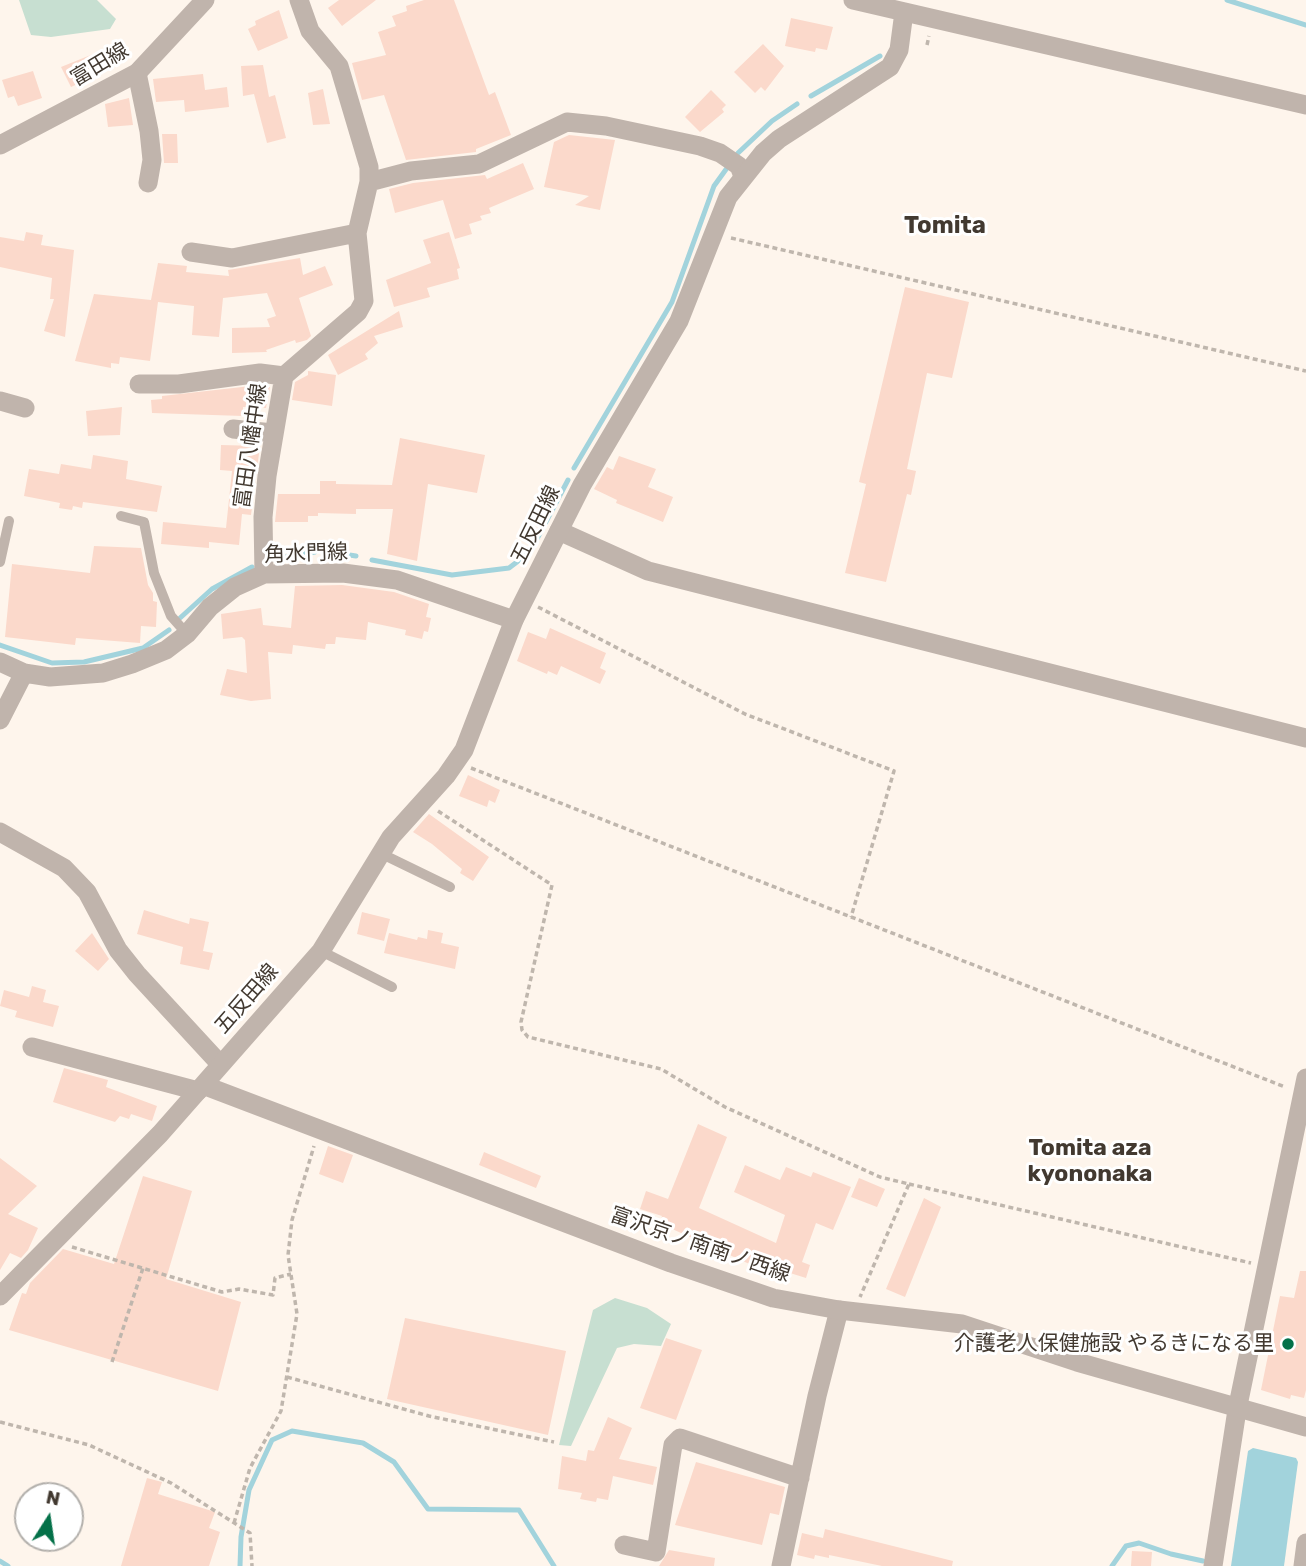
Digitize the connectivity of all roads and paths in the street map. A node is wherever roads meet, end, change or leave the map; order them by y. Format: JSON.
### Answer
{"nodes":[{"id":1,"x":205,"y":0,"type":"edge"},
{"id":2,"x":299,"y":0,"type":"edge"},
{"id":3,"x":853,"y":0,"type":"edge"},
{"id":4,"x":905,"y":6,"type":"edge"},
{"id":5,"x":137,"y":73,"type":"junction"},
{"id":6,"x":1306,"y":105,"type":"edge"},
{"id":7,"x":0,"y":145,"type":"edge"},
{"id":8,"x":743,"y":176,"type":"junction"},
{"id":9,"x":369,"y":182,"type":"junction"},
{"id":10,"x":148,"y":183,"type":"dead end"},
{"id":11,"x":356,"y":233,"type":"junction"},
{"id":12,"x":712,"y":233,"type":"junction"},
{"id":13,"x":191,"y":253,"type":"dead end"},
{"id":14,"x":1306,"y":371,"type":"edge"},
{"id":15,"x":284,"y":376,"type":"junction"},
{"id":16,"x":139,"y":384,"type":"dead end"},
{"id":17,"x":0,"y":401,"type":"edge"},
{"id":18,"x":25,"y":408,"type":"dead end"},
{"id":19,"x":233,"y":429,"type":"dead end"},
{"id":20,"x":273,"y":433,"type":"junction"},
{"id":21,"x":121,"y":516,"type":"dead end"},
{"id":22,"x":9,"y":520,"type":"dead end"},
{"id":23,"x":559,"y":531,"type":"junction"},
{"id":24,"x":0,"y":562,"type":"edge"},
{"id":25,"x":264,"y":575,"type":"junction"},
{"id":26,"x":524,"y":600,"type":"junction"},
{"id":27,"x":514,"y":620,"type":"junction"},
{"id":28,"x":187,"y":634,"type":"junction"},
{"id":29,"x":0,"y":662,"type":"edge"},
{"id":30,"x":24,"y":673,"type":"junction"},
{"id":31,"x":0,"y":720,"type":"edge"},
{"id":32,"x":1306,"y":738,"type":"edge"},
{"id":33,"x":456,"y":762,"type":"junction"},
{"id":34,"x":425,"y":802,"type":"junction"},
{"id":35,"x":0,"y":832,"type":"edge"},
{"id":36,"x":380,"y":853,"type":"junction"},
{"id":37,"x":450,"y":887,"type":"dead end"},
{"id":38,"x":851,"y":917,"type":"junction"},
{"id":39,"x":321,"y":951,"type":"junction"},
{"id":40,"x":392,"y":988,"type":"dead end"},
{"id":41,"x":32,"y":1047,"type":"dead end"},
{"id":42,"x":220,"y":1064,"type":"junction"},
{"id":43,"x":1304,"y":1086,"type":"edge"},
{"id":44,"x":200,"y":1088,"type":"junction"},
{"id":45,"x":1301,"y":1128,"type":"edge"},
{"id":46,"x":319,"y":1130,"type":"junction"},
{"id":47,"x":909,"y":1184,"type":"junction"},
{"id":48,"x":53,"y":1242,"type":"junction"},
{"id":49,"x":1266,"y":1267,"type":"junction"},
{"id":50,"x":143,"y":1268,"type":"junction"},
{"id":51,"x":291,"y":1274,"type":"junction"},
{"id":52,"x":0,"y":1296,"type":"edge"},
{"id":53,"x":846,"y":1311,"type":"junction"},
{"id":54,"x":112,"y":1362,"type":"dead end"},
{"id":55,"x":287,"y":1377,"type":"junction"},
{"id":56,"x":1237,"y":1410,"type":"junction"},
{"id":57,"x":0,"y":1422,"type":"edge"},
{"id":58,"x":1306,"y":1427,"type":"edge"},
{"id":59,"x":554,"y":1442,"type":"dead end"},
{"id":60,"x":800,"y":1478,"type":"junction"},
{"id":61,"x":234,"y":1523,"type":"junction"},
{"id":62,"x":1306,"y":1543,"type":"edge"},
{"id":63,"x":624,"y":1545,"type":"dead end"},
{"id":64,"x":252,"y":1566,"type":"edge"},
{"id":65,"x":781,"y":1566,"type":"edge"},
{"id":66,"x":1213,"y":1566,"type":"edge"},
{"id":67,"x":1303,"y":1566,"type":"edge"}],
"edges":[{"from":1,"to":5,"type":"street","name":"富田線"},
{"from":2,"to":9,"type":"street","name":"富田八幡中線"},
{"from":3,"to":4,"type":"street"},
{"from":4,"to":6,"type":"street"},
{"from":4,"to":8,"type":"street","name":"五反田線"},
{"from":5,"to":7,"type":"street","name":"富田線"},
{"from":5,"to":10,"type":"street"},
{"from":8,"to":9,"type":"street"},
{"from":8,"to":12,"type":"street","name":"五反田線"},
{"from":9,"to":11,"type":"street","name":"富田八幡中線"},
{"from":11,"to":13,"type":"street"},
{"from":11,"to":15,"type":"street","name":"富田八幡中線"},
{"from":12,"to":14,"type":"path"},
{"from":12,"to":23,"type":"street","name":"五反田線"},
{"from":15,"to":16,"type":"street"},
{"from":15,"to":20,"type":"street","name":"富田八幡中線"},
{"from":17,"to":18,"type":"street"},
{"from":19,"to":20,"type":"street"},
{"from":20,"to":25,"type":"street","name":"富田八幡中線"},
{"from":21,"to":28,"type":"lane"},
{"from":22,"to":24,"type":"lane"},
{"from":23,"to":26,"type":"street","name":"五反田線"},
{"from":23,"to":32,"type":"street"},
{"from":25,"to":27,"type":"street","name":"角水門線"},
{"from":25,"to":28,"type":"street","name":"角水門線"},
{"from":26,"to":27,"type":"street","name":"五反田線"},
{"from":26,"to":38,"type":"path"},
{"from":27,"to":33,"type":"street","name":"五反田線"},
{"from":28,"to":30,"type":"street","name":"角水門線"},
{"from":29,"to":30,"type":"street","name":"角水門線"},
{"from":30,"to":31,"type":"street"},
{"from":33,"to":34,"type":"street","name":"五反田線"},
{"from":33,"to":38,"type":"path"},
{"from":34,"to":36,"type":"street","name":"五反田線"},
{"from":34,"to":47,"type":"path"},
{"from":35,"to":42,"type":"street"},
{"from":36,"to":37,"type":"lane"},
{"from":36,"to":39,"type":"street","name":"五反田線"},
{"from":38,"to":43,"type":"path"},
{"from":39,"to":40,"type":"lane"},
{"from":39,"to":42,"type":"street","name":"五反田線"},
{"from":41,"to":44,"type":"street","name":"富沢京ノ南南ノ西線"},
{"from":42,"to":44,"type":"street","name":"五反田線"},
{"from":43,"to":45,"type":"street"},
{"from":44,"to":46,"type":"street","name":"富沢京ノ南南ノ西線"},
{"from":44,"to":48,"type":"street","name":"五反田線"},
{"from":45,"to":49,"type":"street"},
{"from":46,"to":51,"type":"path"},
{"from":46,"to":53,"type":"street","name":"富沢京ノ南南ノ西線"},
{"from":47,"to":49,"type":"path"},
{"from":47,"to":53,"type":"path"},
{"from":48,"to":50,"type":"path"},
{"from":48,"to":52,"type":"street","name":"五反田線"},
{"from":49,"to":56,"type":"street"},
{"from":50,"to":51,"type":"path"},
{"from":50,"to":54,"type":"path"},
{"from":51,"to":55,"type":"path"},
{"from":53,"to":56,"type":"street","name":"富沢京ノ南南ノ西線"},
{"from":53,"to":60,"type":"street"},
{"from":55,"to":59,"type":"path"},
{"from":55,"to":61,"type":"path"},
{"from":56,"to":58,"type":"street","name":"富沢京ノ南南ノ西線"},
{"from":56,"to":66,"type":"street"},
{"from":57,"to":61,"type":"path"},
{"from":60,"to":63,"type":"street"},
{"from":60,"to":65,"type":"street"},
{"from":61,"to":64,"type":"path"},
{"from":62,"to":67,"type":"street"}]}
